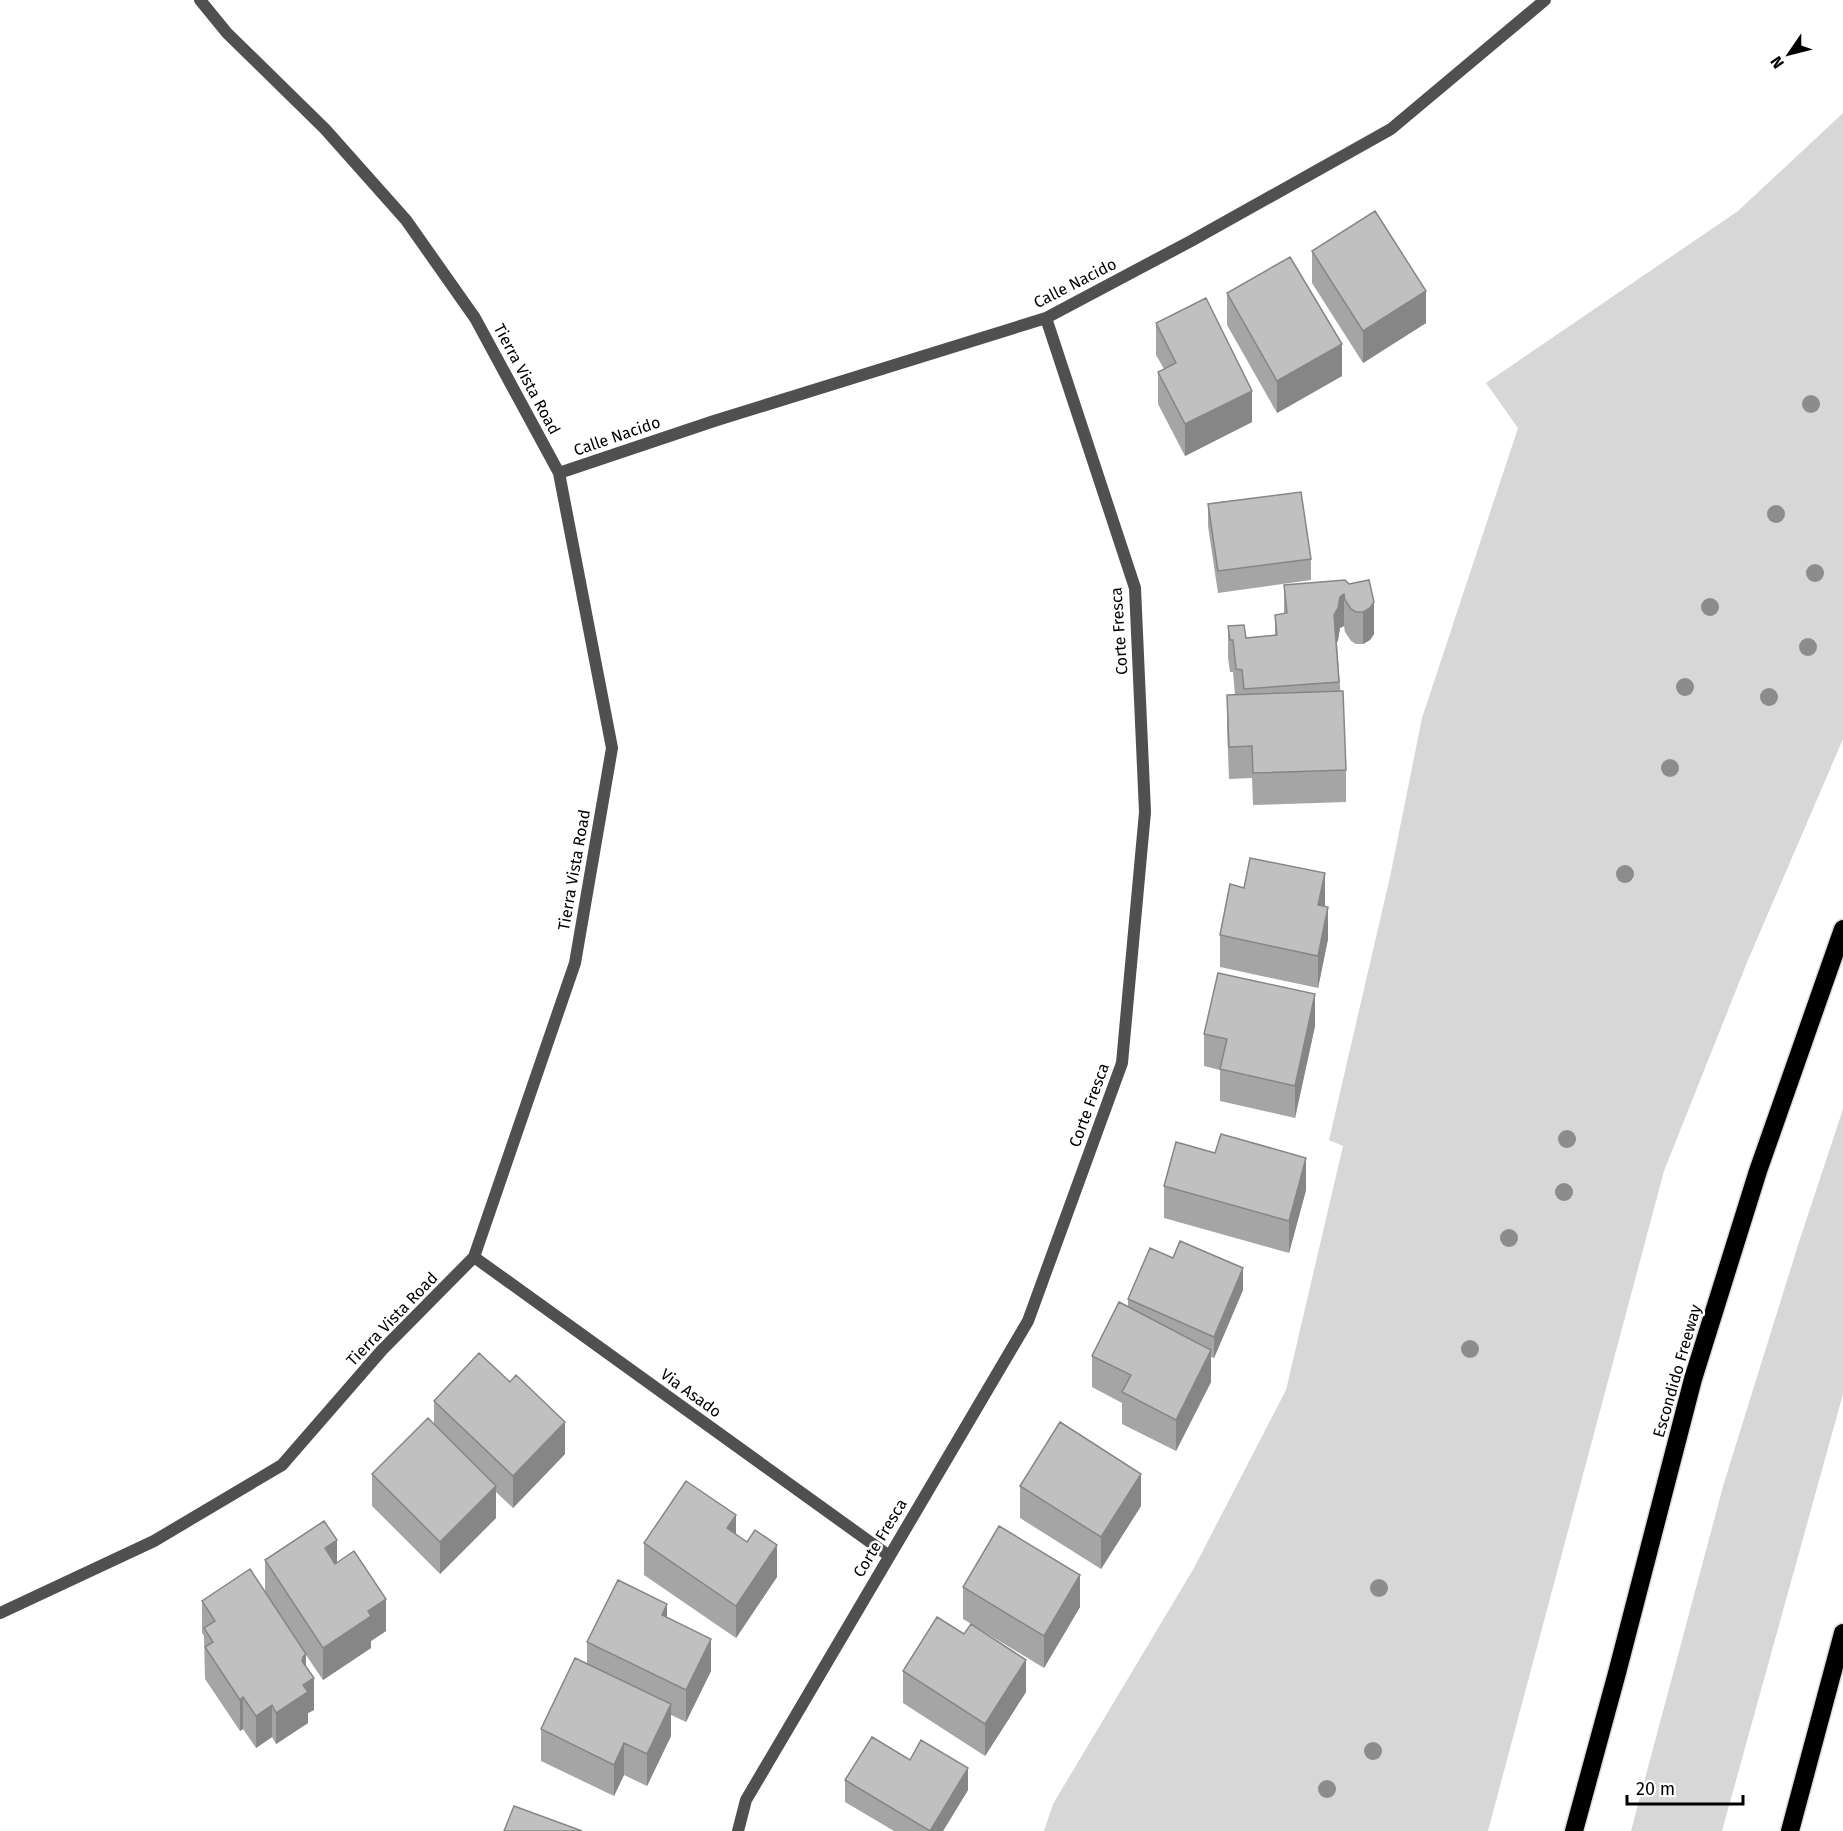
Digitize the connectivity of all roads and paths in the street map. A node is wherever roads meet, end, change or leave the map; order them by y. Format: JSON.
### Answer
{"nodes":[{"id":1,"x":200,"y":0,"type":"edge"},
{"id":2,"x":1545,"y":0,"type":"edge"},
{"id":3,"x":1046,"y":318,"type":"junction"},
{"id":4,"x":559,"y":473,"type":"junction"},
{"id":5,"x":1843,"y":929,"type":"edge"},
{"id":6,"x":474,"y":1257,"type":"junction"},
{"id":7,"x":888,"y":1555,"type":"junction"},
{"id":8,"x":0,"y":1613,"type":"edge"},
{"id":9,"x":1843,"y":1633,"type":"edge"},
{"id":10,"x":738,"y":1831,"type":"edge"},
{"id":11,"x":1574,"y":1831,"type":"edge"},
{"id":12,"x":1790,"y":1831,"type":"edge"}],
"edges":[{"from":1,"to":4,"type":"street","name":"Tierra Vista Road"},
{"from":2,"to":3,"type":"street","name":"Calle Nacido"},
{"from":3,"to":4,"type":"street","name":"Calle Nacido"},
{"from":3,"to":7,"type":"street","name":"Corte Fresca"},
{"from":4,"to":6,"type":"street","name":"Tierra Vista Road"},
{"from":5,"to":11,"type":"highway","name":"Escondido Freeway"},
{"from":6,"to":7,"type":"street","name":"Via Asado"},
{"from":6,"to":8,"type":"street","name":"Tierra Vista Road"},
{"from":7,"to":10,"type":"street","name":"Corte Fresca"},
{"from":9,"to":12,"type":"highway"}]}
